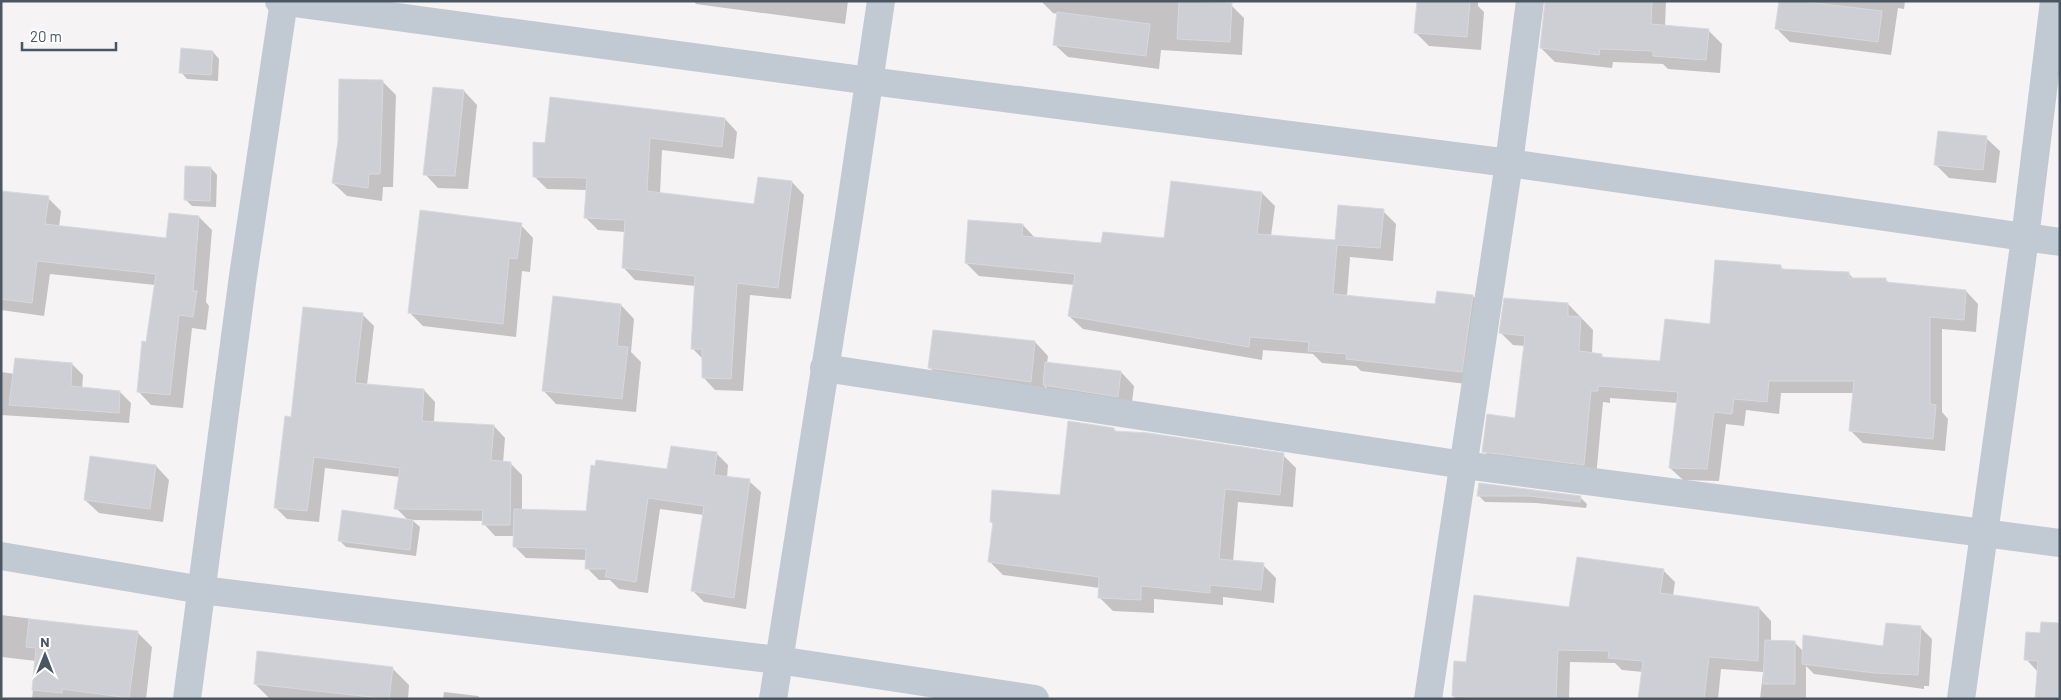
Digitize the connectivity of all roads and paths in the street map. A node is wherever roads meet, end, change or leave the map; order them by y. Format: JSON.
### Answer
{"nodes":[{"id":1,"x":279,"y":1,"type":"edge"},
{"id":2,"x":881,"y":1,"type":"edge"},
{"id":3,"x":1530,"y":1,"type":"edge"},
{"id":4,"x":2054,"y":1,"type":"edge"},
{"id":5,"x":284,"y":2,"type":"edge"},
{"id":6,"x":870,"y":81,"type":"junction"},
{"id":7,"x":1509,"y":163,"type":"junction"},
{"id":8,"x":2025,"y":238,"type":"junction"},
{"id":9,"x":2060,"y":242,"type":"edge"},
{"id":10,"x":824,"y":368,"type":"junction"},
{"id":11,"x":1464,"y":465,"type":"junction"},
{"id":12,"x":1985,"y":532,"type":"junction"},
{"id":13,"x":2060,"y":543,"type":"edge"},
{"id":14,"x":1,"y":556,"type":"edge"},
{"id":15,"x":202,"y":590,"type":"junction"},
{"id":16,"x":778,"y":660,"type":"junction"},
{"id":17,"x":187,"y":699,"type":"edge"},
{"id":18,"x":773,"y":699,"type":"edge"},
{"id":19,"x":1035,"y":699,"type":"edge"},
{"id":20,"x":1428,"y":699,"type":"edge"},
{"id":21,"x":1961,"y":699,"type":"edge"}],
"edges":[{"from":1,"to":5,"type":"street"},
{"from":2,"to":6,"type":"street"},
{"from":3,"to":7,"type":"street"},
{"from":4,"to":8,"type":"street"},
{"from":5,"to":6,"type":"street"},
{"from":5,"to":15,"type":"street"},
{"from":6,"to":7,"type":"street"},
{"from":6,"to":10,"type":"street"},
{"from":7,"to":8,"type":"street"},
{"from":7,"to":11,"type":"street"},
{"from":8,"to":9,"type":"street"},
{"from":8,"to":12,"type":"street"},
{"from":10,"to":11,"type":"street"},
{"from":10,"to":16,"type":"street"},
{"from":11,"to":12,"type":"street"},
{"from":11,"to":20,"type":"street"},
{"from":12,"to":13,"type":"street"},
{"from":12,"to":21,"type":"street"},
{"from":14,"to":15,"type":"street"},
{"from":15,"to":16,"type":"street"},
{"from":15,"to":17,"type":"street"},
{"from":16,"to":18,"type":"street"},
{"from":16,"to":19,"type":"street"}]}
